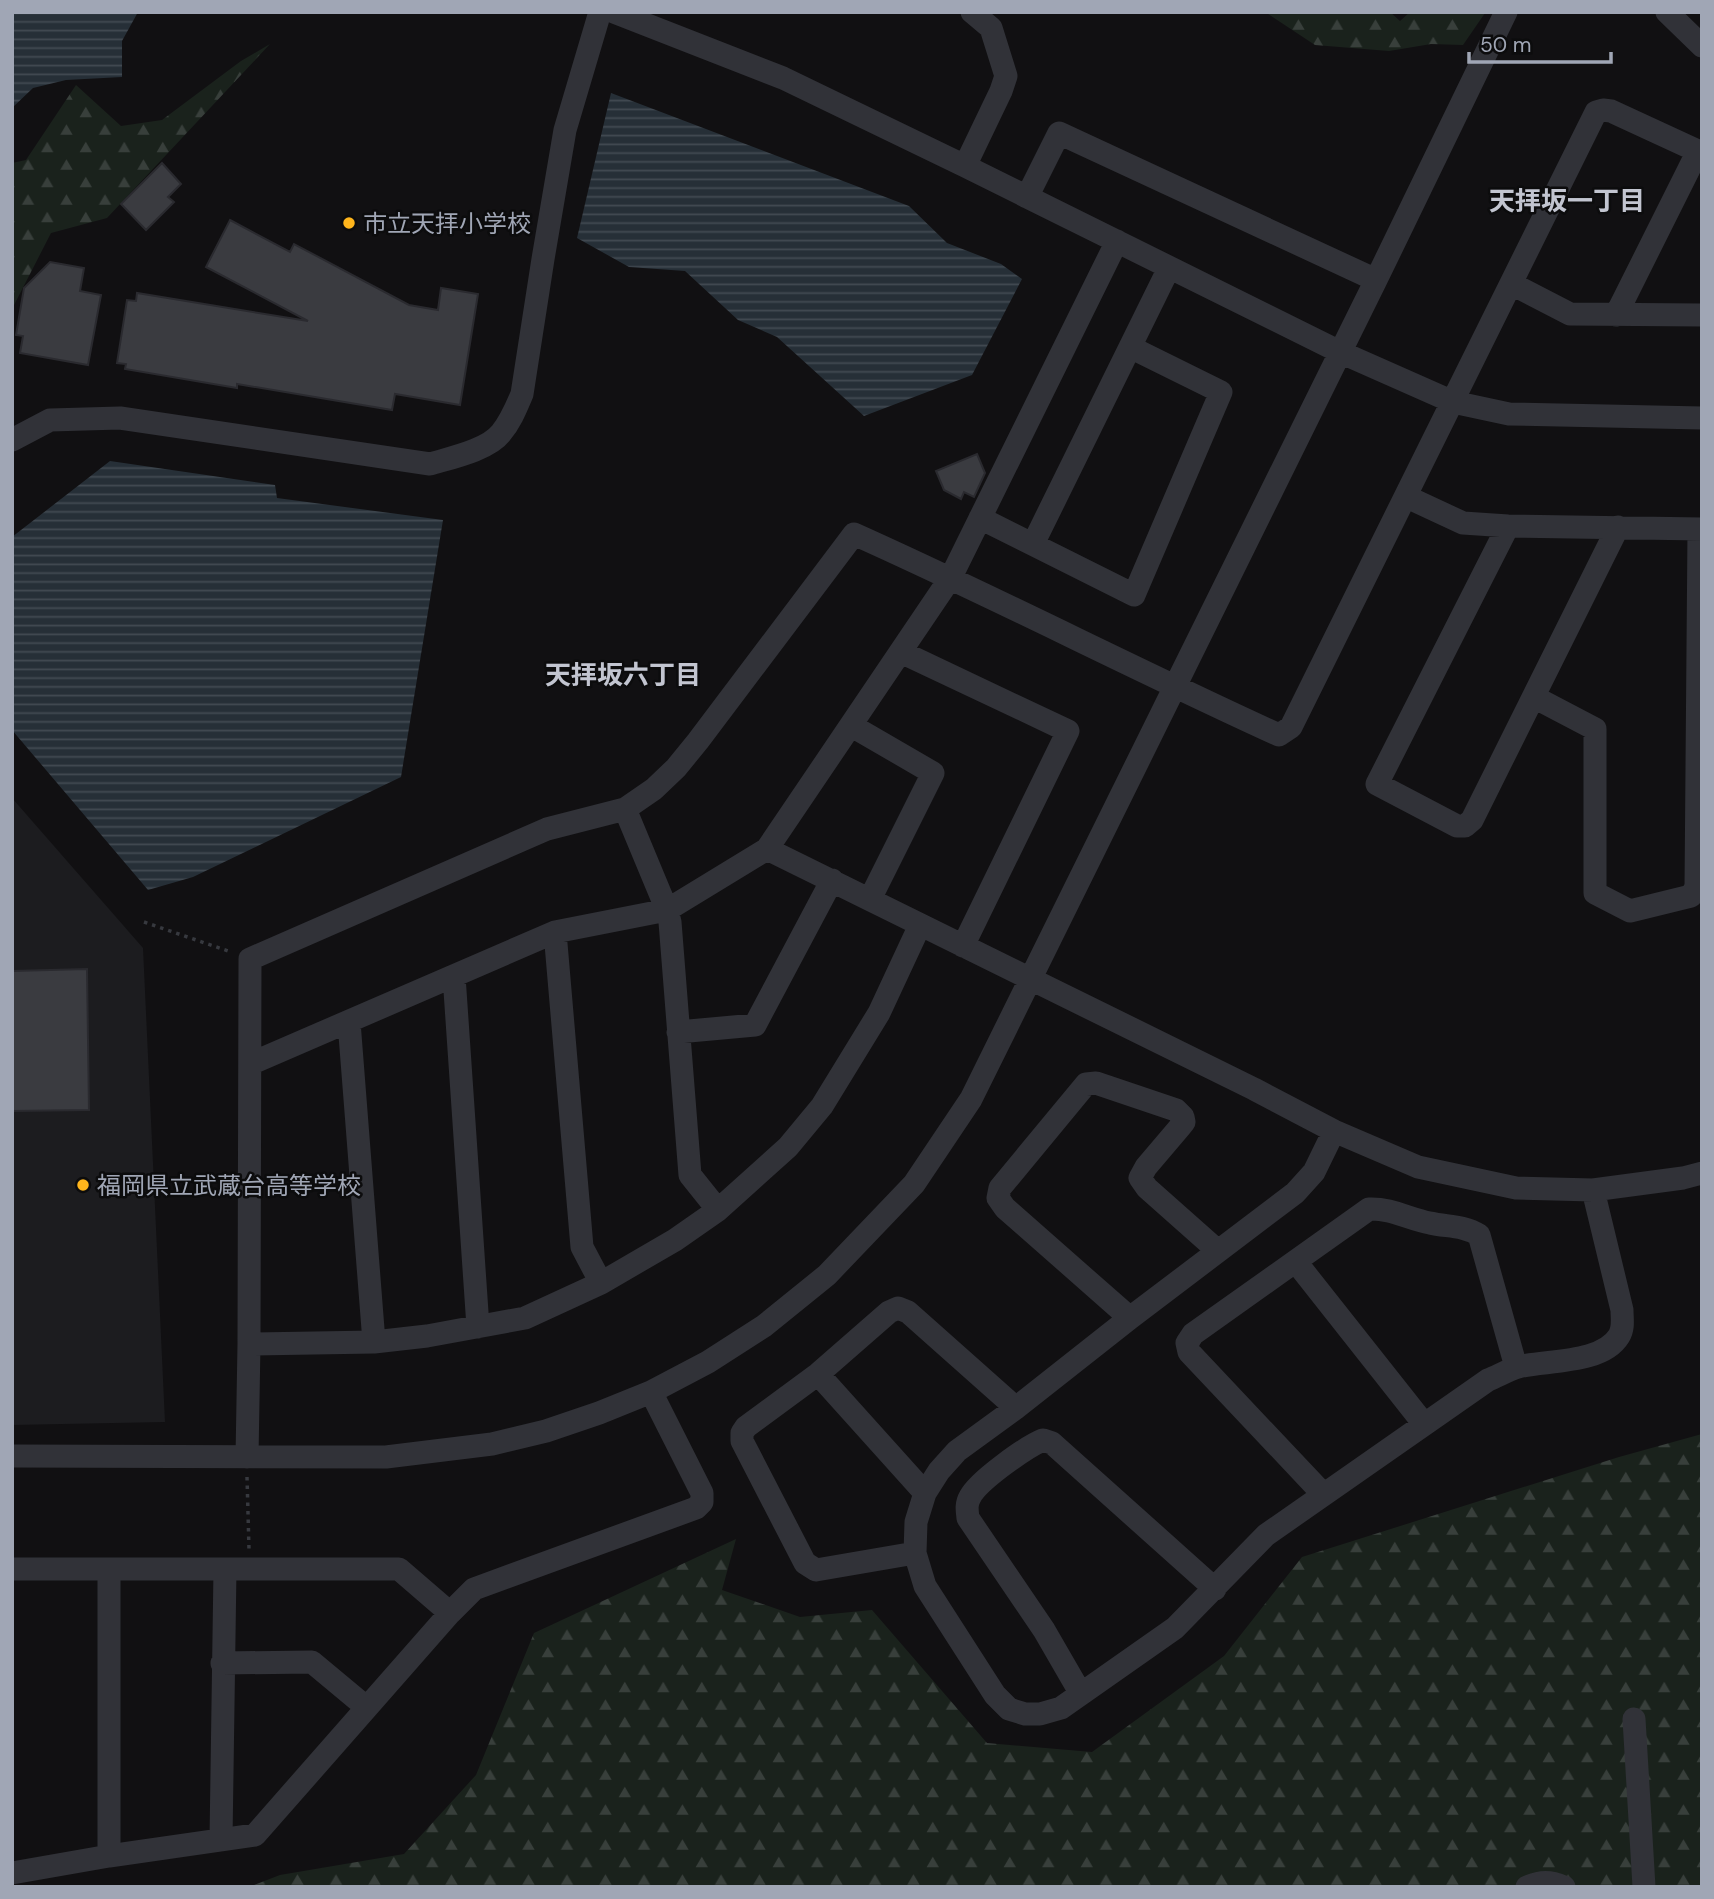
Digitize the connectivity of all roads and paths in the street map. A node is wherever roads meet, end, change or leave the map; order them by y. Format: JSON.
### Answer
{"nodes":[{"id":1,"x":600,"y":12,"type":"edge"},
{"id":2,"x":614,"y":12,"type":"edge"},
{"id":3,"x":972,"y":12,"type":"edge"},
{"id":4,"x":1506,"y":12,"type":"edge"},
{"id":5,"x":1667,"y":12,"type":"edge"},
{"id":6,"x":1702,"y":46,"type":"edge"},
{"id":7,"x":1700,"y":152,"type":"edge"},
{"id":8,"x":965,"y":166,"type":"junction"},
{"id":9,"x":1027,"y":197,"type":"junction"},
{"id":10,"x":1117,"y":241,"type":"junction"},
{"id":11,"x":1169,"y":268,"type":"junction"},
{"id":12,"x":1376,"y":280,"type":"junction"},
{"id":13,"x":1512,"y":284,"type":"junction"},
{"id":14,"x":1616,"y":315,"type":"junction"},
{"id":15,"x":1702,"y":315,"type":"edge"},
{"id":16,"x":1130,"y":347,"type":"junction"},
{"id":17,"x":1340,"y":352,"type":"junction"},
{"id":18,"x":1453,"y":402,"type":"junction"},
{"id":19,"x":1702,"y":418,"type":"edge"},
{"id":20,"x":12,"y":440,"type":"edge"},
{"id":21,"x":1407,"y":497,"type":"junction"},
{"id":22,"x":980,"y":518,"type":"junction"},
{"id":23,"x":1508,"y":526,"type":"junction"},
{"id":24,"x":1618,"y":527,"type":"junction"},
{"id":25,"x":1700,"y":529,"type":"edge"},
{"id":26,"x":1033,"y":544,"type":"junction"},
{"id":27,"x":951,"y":577,"type":"junction"},
{"id":28,"x":901,"y":652,"type":"junction"},
{"id":29,"x":1174,"y":687,"type":"junction"},
{"id":30,"x":1534,"y":697,"type":"junction"},
{"id":31,"x":852,"y":726,"type":"junction"},
{"id":32,"x":625,"y":808,"type":"junction"},
{"id":33,"x":767,"y":849,"type":"junction"},
{"id":34,"x":832,"y":880,"type":"junction"},
{"id":35,"x":870,"y":899,"type":"junction"},
{"id":36,"x":667,"y":910,"type":"junction"},
{"id":37,"x":144,"y":922,"type":"dead end"},
{"id":38,"x":920,"y":925,"type":"junction"},
{"id":39,"x":555,"y":932,"type":"junction"},
{"id":40,"x":963,"y":946,"type":"junction"},
{"id":41,"x":250,"y":959,"type":"junction"},
{"id":42,"x":454,"y":976,"type":"junction"},
{"id":43,"x":1029,"y":979,"type":"junction"},
{"id":44,"x":349,"y":1022,"type":"junction"},
{"id":45,"x":678,"y":1032,"type":"junction"},
{"id":46,"x":250,"y":1064,"type":"junction"},
{"id":47,"x":1334,"y":1131,"type":"junction"},
{"id":48,"x":1702,"y":1173,"type":"edge"},
{"id":49,"x":1593,"y":1190,"type":"junction"},
{"id":50,"x":718,"y":1210,"type":"junction"},
{"id":51,"x":1218,"y":1251,"type":"junction"},
{"id":52,"x":1296,"y":1262,"type":"junction"},
{"id":53,"x":601,"y":1283,"type":"junction"},
{"id":54,"x":1130,"y":1318,"type":"junction"},
{"id":55,"x":478,"y":1326,"type":"junction"},
{"id":56,"x":374,"y":1342,"type":"junction"},
{"id":57,"x":249,"y":1343,"type":"junction"},
{"id":58,"x":1516,"y":1367,"type":"junction"},
{"id":59,"x":818,"y":1374,"type":"junction"},
{"id":60,"x":651,"y":1392,"type":"junction"},
{"id":61,"x":1016,"y":1408,"type":"junction"},
{"id":62,"x":1424,"y":1424,"type":"junction"},
{"id":63,"x":12,"y":1456,"type":"edge"},
{"id":64,"x":247,"y":1457,"type":"junction"},
{"id":65,"x":925,"y":1493,"type":"junction"},
{"id":66,"x":1323,"y":1494,"type":"junction"},
{"id":67,"x":915,"y":1553,"type":"junction"},
{"id":68,"x":12,"y":1569,"type":"edge"},
{"id":69,"x":109,"y":1569,"type":"junction"},
{"id":70,"x":225,"y":1569,"type":"junction"},
{"id":71,"x":249,"y":1570,"type":"junction"},
{"id":72,"x":1215,"y":1589,"type":"junction"},
{"id":73,"x":450,"y":1613,"type":"junction"},
{"id":74,"x":222,"y":1662,"type":"junction"},
{"id":75,"x":1081,"y":1694,"type":"junction"},
{"id":76,"x":366,"y":1707,"type":"junction"},
{"id":77,"x":1634,"y":1719,"type":"dead end"},
{"id":78,"x":221,"y":1840,"type":"junction"},
{"id":79,"x":108,"y":1856,"type":"junction"},
{"id":80,"x":12,"y":1873,"type":"edge"},
{"id":81,"x":1527,"y":1887,"type":"edge"},
{"id":82,"x":1564,"y":1887,"type":"edge"},
{"id":83,"x":1644,"y":1887,"type":"edge"}],
"edges":[{"from":1,"to":20,"type":"street"},
{"from":2,"to":8,"type":"street"},
{"from":3,"to":8,"type":"street"},
{"from":4,"to":12,"type":"street"},
{"from":5,"to":6,"type":"street"},
{"from":7,"to":13,"type":"street"},
{"from":7,"to":14,"type":"street"},
{"from":8,"to":9,"type":"street"},
{"from":9,"to":10,"type":"street"},
{"from":9,"to":12,"type":"street"},
{"from":10,"to":11,"type":"street"},
{"from":10,"to":22,"type":"street"},
{"from":11,"to":16,"type":"street"},
{"from":11,"to":17,"type":"street"},
{"from":12,"to":17,"type":"street"},
{"from":13,"to":14,"type":"street"},
{"from":13,"to":18,"type":"street"},
{"from":14,"to":15,"type":"street"},
{"from":16,"to":26,"type":"street"},
{"from":16,"to":26,"type":"street"},
{"from":17,"to":18,"type":"street"},
{"from":17,"to":29,"type":"street"},
{"from":18,"to":19,"type":"street"},
{"from":18,"to":21,"type":"street"},
{"from":21,"to":23,"type":"street"},
{"from":21,"to":29,"type":"street"},
{"from":22,"to":26,"type":"street"},
{"from":22,"to":27,"type":"street"},
{"from":23,"to":24,"type":"street"},
{"from":23,"to":30,"type":"street"},
{"from":24,"to":25,"type":"street"},
{"from":24,"to":30,"type":"street"},
{"from":25,"to":30,"type":"street"},
{"from":27,"to":28,"type":"street"},
{"from":27,"to":29,"type":"street"},
{"from":27,"to":32,"type":"street"},
{"from":28,"to":31,"type":"street"},
{"from":28,"to":40,"type":"street"},
{"from":29,"to":43,"type":"street"},
{"from":31,"to":33,"type":"street"},
{"from":31,"to":35,"type":"street"},
{"from":32,"to":36,"type":"street"},
{"from":32,"to":41,"type":"street"},
{"from":33,"to":34,"type":"street"},
{"from":33,"to":36,"type":"street"},
{"from":34,"to":35,"type":"street"},
{"from":34,"to":45,"type":"street"},
{"from":35,"to":38,"type":"street"},
{"from":36,"to":39,"type":"street"},
{"from":36,"to":45,"type":"street"},
{"from":37,"to":41,"type":"path"},
{"from":38,"to":40,"type":"street"},
{"from":38,"to":50,"type":"street"},
{"from":39,"to":42,"type":"street"},
{"from":39,"to":53,"type":"street"},
{"from":40,"to":43,"type":"street"},
{"from":41,"to":46,"type":"street"},
{"from":42,"to":44,"type":"street"},
{"from":42,"to":55,"type":"street"},
{"from":43,"to":47,"type":"street"},
{"from":43,"to":60,"type":"street"},
{"from":44,"to":46,"type":"street"},
{"from":44,"to":56,"type":"street"},
{"from":45,"to":50,"type":"street"},
{"from":46,"to":57,"type":"street"},
{"from":47,"to":49,"type":"street"},
{"from":47,"to":51,"type":"street"},
{"from":48,"to":49,"type":"street"},
{"from":49,"to":58,"type":"street"},
{"from":50,"to":53,"type":"street"},
{"from":51,"to":54,"type":"street"},
{"from":51,"to":54,"type":"street"},
{"from":52,"to":58,"type":"street"},
{"from":52,"to":62,"type":"street"},
{"from":52,"to":66,"type":"street"},
{"from":53,"to":55,"type":"street"},
{"from":54,"to":61,"type":"street"},
{"from":55,"to":56,"type":"street"},
{"from":56,"to":57,"type":"street"},
{"from":57,"to":64,"type":"street"},
{"from":58,"to":62,"type":"street"},
{"from":59,"to":61,"type":"street"},
{"from":59,"to":65,"type":"street"},
{"from":59,"to":67,"type":"street"},
{"from":60,"to":64,"type":"street"},
{"from":60,"to":73,"type":"street"},
{"from":61,"to":65,"type":"street"},
{"from":62,"to":66,"type":"street"},
{"from":63,"to":64,"type":"street"},
{"from":64,"to":71,"type":"path"},
{"from":65,"to":67,"type":"street"},
{"from":66,"to":72,"type":"street"},
{"from":67,"to":75,"type":"street"},
{"from":68,"to":69,"type":"street"},
{"from":69,"to":70,"type":"street"},
{"from":69,"to":79,"type":"street"},
{"from":70,"to":71,"type":"street"},
{"from":70,"to":74,"type":"street"},
{"from":71,"to":73,"type":"street"},
{"from":72,"to":75,"type":"street"},
{"from":72,"to":75,"type":"street"},
{"from":73,"to":76,"type":"street"},
{"from":74,"to":76,"type":"street"},
{"from":74,"to":78,"type":"street"},
{"from":76,"to":78,"type":"street"},
{"from":77,"to":83,"type":"street"},
{"from":78,"to":79,"type":"street"},
{"from":79,"to":80,"type":"street"},
{"from":81,"to":82,"type":"street"}]}
